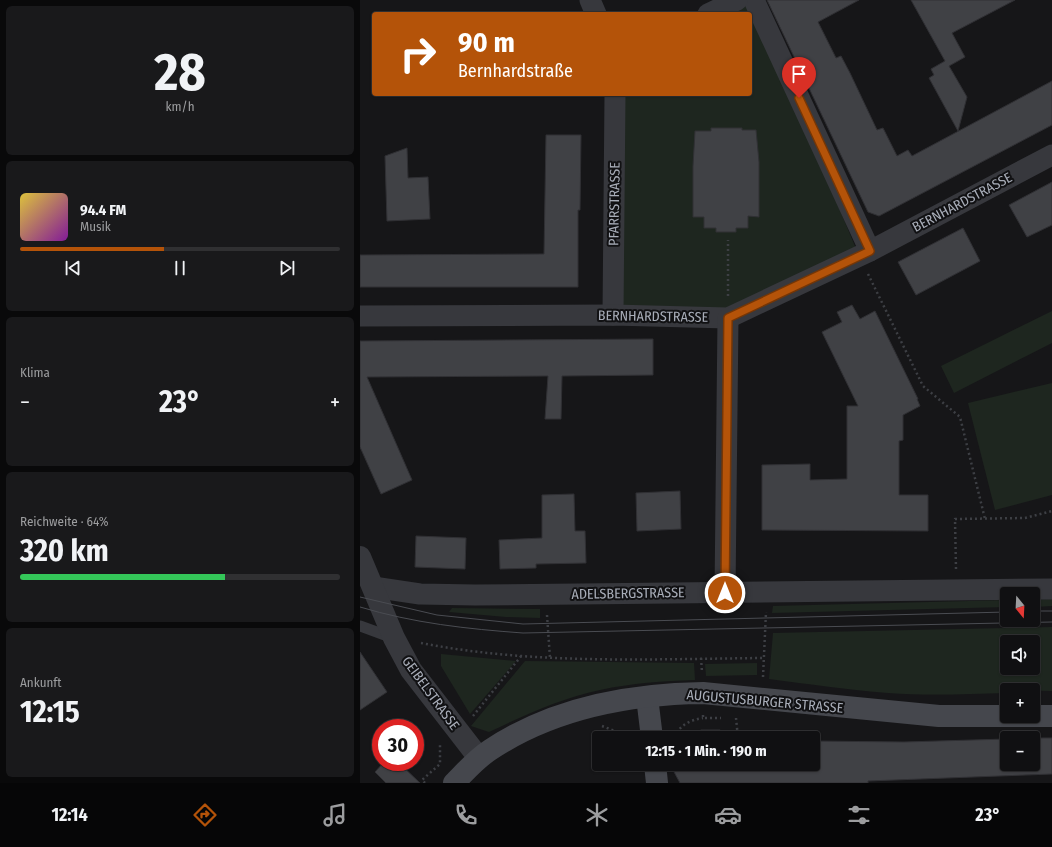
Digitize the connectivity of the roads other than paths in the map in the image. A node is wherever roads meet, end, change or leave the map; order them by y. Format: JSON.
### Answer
{"nodes":[{"id":1,"x":590,"y":0,"type":"edge"},
{"id":2,"x":737,"y":0,"type":"edge"},
{"id":3,"x":754,"y":0,"type":"edge"},
{"id":4,"x":595,"y":12,"type":"edge"},
{"id":5,"x":712,"y":12,"type":"edge"},
{"id":6,"x":615,"y":96,"type":"edge"},
{"id":7,"x":1052,"y":155,"type":"edge"},
{"id":8,"x":864,"y":254,"type":"junction"},
{"id":9,"x":613,"y":315,"type":"junction"},
{"id":10,"x":360,"y":316,"type":"edge"},
{"id":11,"x":728,"y":318,"type":"junction"},
{"id":12,"x":360,"y":557,"type":"edge"},
{"id":13,"x":373,"y":587,"type":"junction"},
{"id":14,"x":1052,"y":589,"type":"edge"},
{"id":15,"x":725,"y":593,"type":"junction"},
{"id":16,"x":360,"y":626,"type":"edge"},
{"id":17,"x":394,"y":638,"type":"junction"},
{"id":18,"x":647,"y":697,"type":"junction"},
{"id":19,"x":1052,"y":716,"type":"edge"},
{"id":20,"x":651,"y":731,"type":"edge"},
{"id":21,"x":479,"y":758,"type":"junction"},
{"id":22,"x":656,"y":771,"type":"edge"},
{"id":23,"x":454,"y":783,"type":"edge"},
{"id":24,"x":657,"y":783,"type":"edge"}],
"edges":[{"from":1,"to":4,"type":"street"},
{"from":2,"to":5,"type":"street"},
{"from":3,"to":8,"type":"street"},
{"from":6,"to":9,"type":"street","name":"PFARRSTRASSE"},
{"from":7,"to":8,"type":"street","name":"BERNHARDSTRASSE"},
{"from":8,"to":11,"type":"street","name":"BERNHARDSTRASSE"},
{"from":9,"to":10,"type":"street","name":"BERNHARDSTRASSE"},
{"from":9,"to":11,"type":"street","name":"BERNHARDSTRASSE"},
{"from":11,"to":15,"type":"street"},
{"from":12,"to":13,"type":"street","name":"GEIBELSTRASSE"},
{"from":13,"to":15,"type":"street","name":"ADELSBERGSTRASSE"},
{"from":13,"to":17,"type":"street","name":"GEIBELSTRASSE"},
{"from":14,"to":15,"type":"street","name":"ADELSBERGSTRASSE"},
{"from":16,"to":17,"type":"lane"},
{"from":17,"to":21,"type":"street","name":"GEIBELSTRASSE"},
{"from":18,"to":19,"type":"main road","name":"AUGUSTUSBURGER STRASSE"},
{"from":18,"to":20,"type":"main road"},
{"from":18,"to":21,"type":"main road","name":"AUGUSTUSBURGER STRASSE"},
{"from":21,"to":23,"type":"main road","name":"AUGUSTUSBURGER STRASSE"},
{"from":22,"to":24,"type":"main road"}]}
